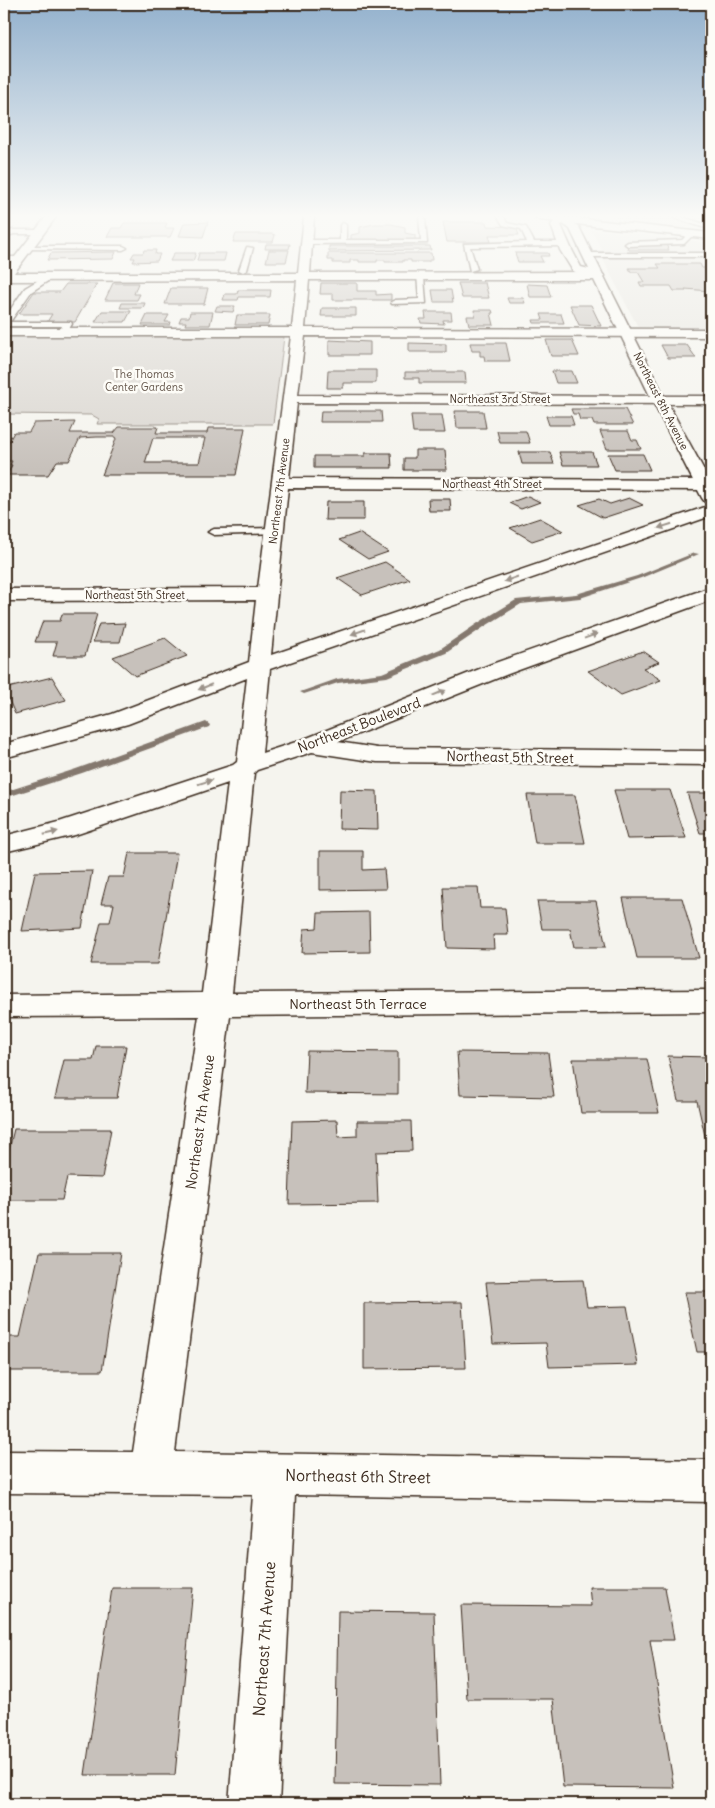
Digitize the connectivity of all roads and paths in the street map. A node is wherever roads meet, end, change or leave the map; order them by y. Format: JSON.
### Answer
{"nodes":[{"id":1,"x":20,"y":301,"type":"edge"},
{"id":2,"x":302,"y":301,"type":"edge"},
{"id":3,"x":423,"y":301,"type":"edge"},
{"id":4,"x":611,"y":301,"type":"edge"},
{"id":5,"x":395,"y":302,"type":"dead end"},
{"id":6,"x":4,"y":324,"type":"edge"},
{"id":7,"x":4,"y":332,"type":"edge"},
{"id":8,"x":63,"y":332,"type":"junction"},
{"id":9,"x":298,"y":332,"type":"junction"},
{"id":10,"x":626,"y":333,"type":"junction"},
{"id":11,"x":711,"y":334,"type":"edge"},
{"id":12,"x":289,"y":399,"type":"junction"},
{"id":13,"x":659,"y":400,"type":"junction"},
{"id":14,"x":711,"y":400,"type":"edge"},
{"id":15,"x":280,"y":483,"type":"junction"},
{"id":16,"x":708,"y":492,"type":"edge"},
{"id":17,"x":711,"y":510,"type":"edge"},
{"id":18,"x":274,"y":531,"type":"junction"},
{"id":19,"x":214,"y":532,"type":"dead end"},
{"id":20,"x":711,"y":593,"type":"edge"},
{"id":21,"x":267,"y":594,"type":"junction"},
{"id":22,"x":4,"y":595,"type":"edge"},
{"id":23,"x":259,"y":666,"type":"junction"},
{"id":24,"x":310,"y":745,"type":"junction"},
{"id":25,"x":4,"y":751,"type":"edge"},
{"id":26,"x":711,"y":758,"type":"edge"},
{"id":27,"x":246,"y":768,"type":"junction"},
{"id":28,"x":4,"y":844,"type":"edge"},
{"id":29,"x":711,"y":1002,"type":"edge"},
{"id":30,"x":216,"y":1005,"type":"junction"},
{"id":31,"x":4,"y":1006,"type":"edge"},
{"id":32,"x":4,"y":1472,"type":"edge"},
{"id":33,"x":151,"y":1474,"type":"junction"},
{"id":34,"x":275,"y":1474,"type":"junction"},
{"id":35,"x":711,"y":1482,"type":"edge"},
{"id":36,"x":254,"y":1804,"type":"edge"}],
"edges":[{"from":1,"to":6,"type":"lane"},
{"from":2,"to":9,"type":"street","name":"Northeast 7th Avenue"},
{"from":3,"to":5,"type":"lane"},
{"from":4,"to":10,"type":"street","name":"Northeast 8th Avenue"},
{"from":6,"to":8,"type":"lane"},
{"from":7,"to":8,"type":"street"},
{"from":8,"to":9,"type":"street"},
{"from":9,"to":10,"type":"street"},
{"from":9,"to":12,"type":"street","name":"Northeast 7th Avenue"},
{"from":10,"to":11,"type":"street"},
{"from":10,"to":13,"type":"street","name":"Northeast 8th Avenue"},
{"from":12,"to":13,"type":"street","name":"Northeast 3rd Street"},
{"from":12,"to":15,"type":"street","name":"Northeast 7th Avenue"},
{"from":13,"to":14,"type":"street","name":"Northeast 3rd Street"},
{"from":13,"to":16,"type":"street","name":"Northeast 8th Avenue"},
{"from":15,"to":16,"type":"street","name":"Northeast 4th Street"},
{"from":15,"to":18,"type":"street","name":"Northeast 7th Avenue"},
{"from":17,"to":23,"type":"street","one_way":true},
{"from":18,"to":19,"type":"lane"},
{"from":18,"to":21,"type":"street","name":"Northeast 7th Avenue"},
{"from":24,"to":20,"type":"street","name":"Northeast Boulevard","one_way":true},
{"from":21,"to":22,"type":"street","name":"Northeast 5th Street"},
{"from":21,"to":23,"type":"street","name":"Northeast 7th Avenue"},
{"from":23,"to":25,"type":"street","one_way":true},
{"from":23,"to":27,"type":"street","name":"Northeast 7th Avenue"},
{"from":24,"to":26,"type":"street","name":"Northeast 5th Street"},
{"from":24,"to":27,"type":"street","name":"Northeast Boulevard"},
{"from":28,"to":27,"type":"street","name":"Northeast Boulevard","one_way":true},
{"from":27,"to":30,"type":"street","name":"Northeast 7th Avenue"},
{"from":29,"to":30,"type":"street","name":"Northeast 5th Terrace"},
{"from":30,"to":31,"type":"street","name":"Northeast 5th Terrace"},
{"from":30,"to":33,"type":"street","name":"Northeast 7th Avenue"},
{"from":32,"to":33,"type":"street","name":"Northeast 6th Street"},
{"from":33,"to":34,"type":"street","name":"Northeast 6th Street"},
{"from":34,"to":35,"type":"street","name":"Northeast 6th Street"},
{"from":34,"to":36,"type":"street","name":"Northeast 7th Avenue"}]}
